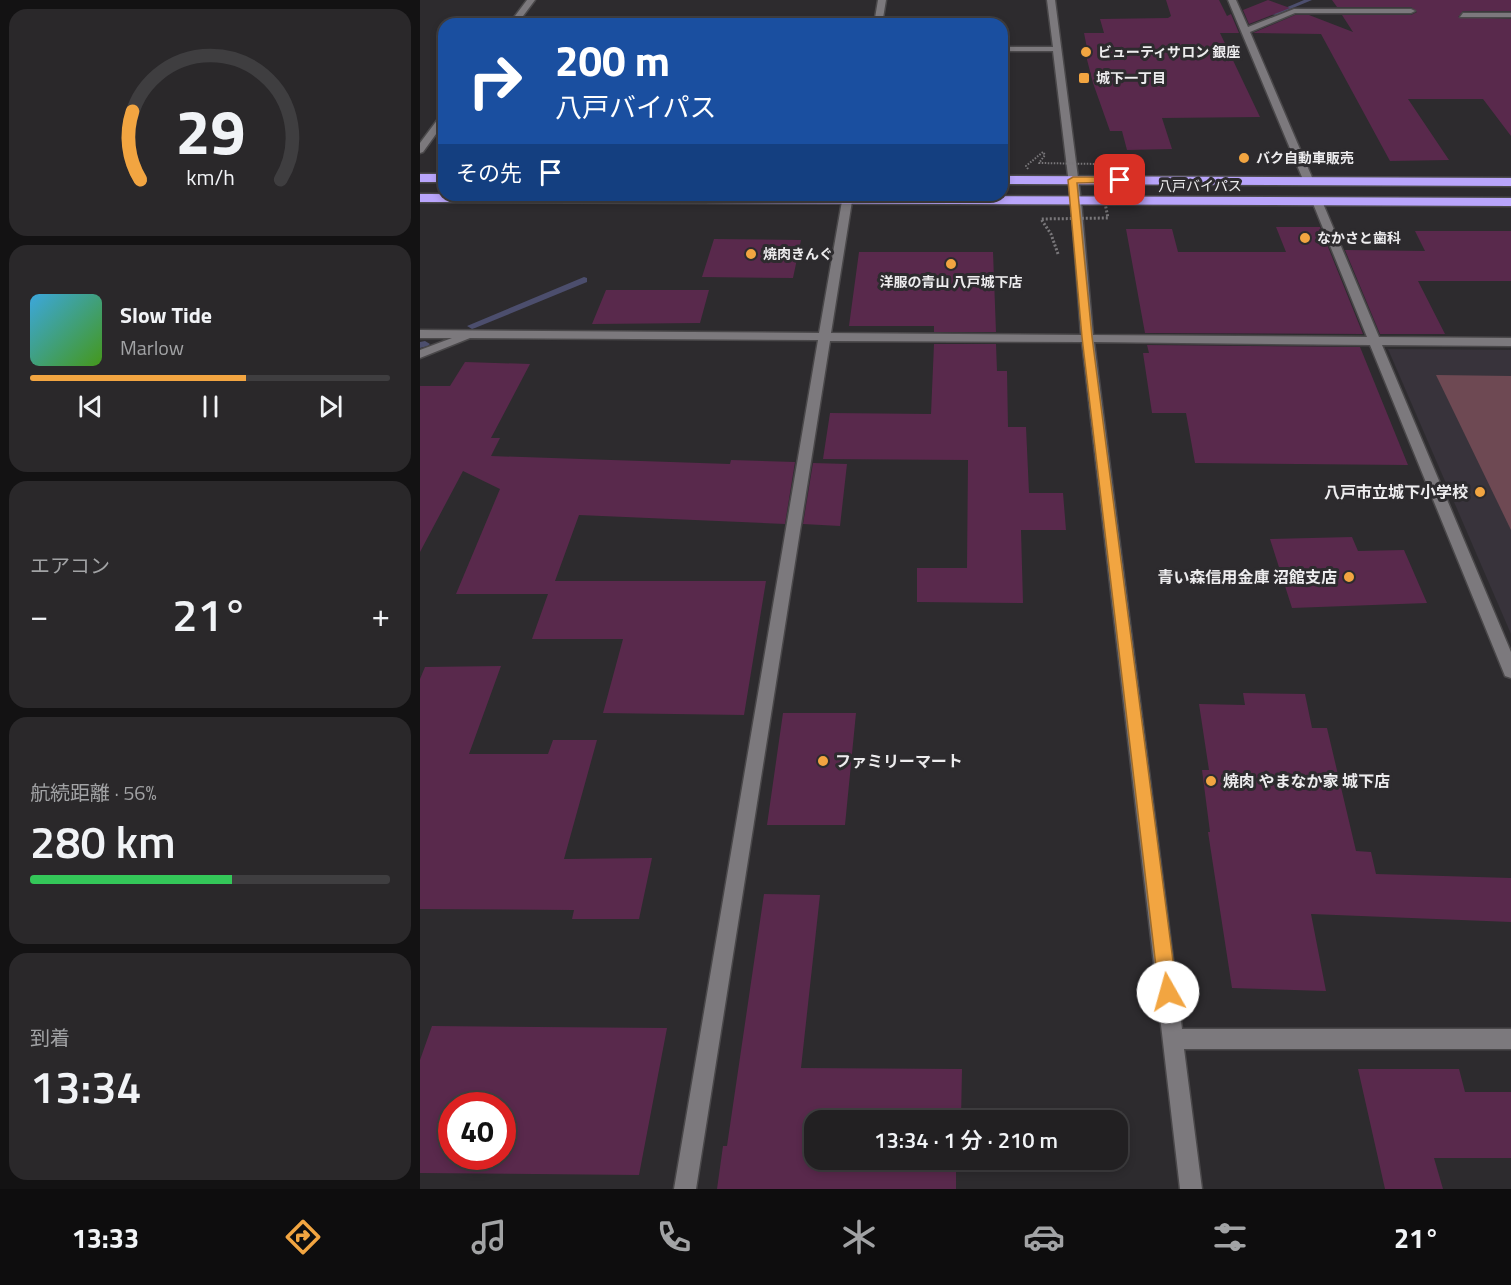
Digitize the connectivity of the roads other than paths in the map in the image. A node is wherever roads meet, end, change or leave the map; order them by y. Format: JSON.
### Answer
{"nodes":[{"id":1,"x":531,"y":0,"type":"edge"},
{"id":2,"x":882,"y":0,"type":"edge"},
{"id":3,"x":1051,"y":0,"type":"edge"},
{"id":4,"x":1232,"y":0,"type":"edge"},
{"id":5,"x":1411,"y":11,"type":"dead end"},
{"id":6,"x":1463,"y":15,"type":"dead end"},
{"id":7,"x":1511,"y":15,"type":"edge"},
{"id":8,"x":518,"y":18,"type":"edge"},
{"id":9,"x":879,"y":18,"type":"edge"},
{"id":10,"x":1246,"y":32,"type":"junction"},
{"id":11,"x":1008,"y":49,"type":"edge"},
{"id":12,"x":1056,"y":49,"type":"junction"},
{"id":13,"x":438,"y":125,"type":"edge"},
{"id":14,"x":420,"y":150,"type":"edge"},
{"id":15,"x":420,"y":178,"type":"edge"},
{"id":16,"x":438,"y":178,"type":"edge"},
{"id":17,"x":1008,"y":180,"type":"edge"},
{"id":18,"x":1073,"y":180,"type":"junction"},
{"id":19,"x":1310,"y":182,"type":"junction"},
{"id":20,"x":1511,"y":182,"type":"edge"},
{"id":21,"x":420,"y":198,"type":"edge"},
{"id":22,"x":438,"y":198,"type":"edge"},
{"id":23,"x":847,"y":201,"type":"joint"},
{"id":24,"x":1076,"y":201,"type":"junction"},
{"id":25,"x":1317,"y":201,"type":"junction"},
{"id":26,"x":1511,"y":202,"type":"edge"},
{"id":27,"x":420,"y":334,"type":"edge"},
{"id":28,"x":474,"y":334,"type":"junction"},
{"id":29,"x":826,"y":336,"type":"junction"},
{"id":30,"x":1087,"y":337,"type":"junction"},
{"id":31,"x":1374,"y":341,"type":"junction"},
{"id":32,"x":1511,"y":342,"type":"edge"},
{"id":33,"x":420,"y":354,"type":"edge"},
{"id":34,"x":1511,"y":670,"type":"edge"},
{"id":35,"x":1173,"y":1039,"type":"junction"},
{"id":36,"x":1511,"y":1039,"type":"edge"},
{"id":37,"x":685,"y":1189,"type":"edge"},
{"id":38,"x":1191,"y":1189,"type":"edge"}],
"edges":[{"from":1,"to":8,"type":"street"},
{"from":2,"to":9,"type":"street"},
{"from":3,"to":12,"type":"street"},
{"from":4,"to":10,"type":"street"},
{"from":5,"to":10,"type":"street"},
{"from":6,"to":7,"type":"street"},
{"from":10,"to":19,"type":"street"},
{"from":11,"to":12,"type":"street"},
{"from":12,"to":18,"type":"street"},
{"from":13,"to":14,"type":"street"},
{"from":15,"to":16,"type":"highway"},
{"from":17,"to":18,"type":"highway","name":"八戸バイパス"},
{"from":18,"to":19,"type":"highway","name":"八戸バイパス"},
{"from":18,"to":24,"type":"street"},
{"from":19,"to":20,"type":"highway","name":"八戸バイパス"},
{"from":21,"to":22,"type":"highway","name":"八戸バイパス"},
{"from":23,"to":24,"type":"highway","name":"八戸バイパス"},
{"from":23,"to":29,"type":"street"},
{"from":24,"to":25,"type":"highway","name":"八戸バイパス"},
{"from":24,"to":30,"type":"street"},
{"from":25,"to":26,"type":"highway","name":"八戸バイパス"},
{"from":25,"to":31,"type":"street"},
{"from":27,"to":28,"type":"street"},
{"from":28,"to":29,"type":"street"},
{"from":28,"to":33,"type":"street"},
{"from":29,"to":30,"type":"street"},
{"from":29,"to":37,"type":"street"},
{"from":30,"to":31,"type":"street"},
{"from":30,"to":35,"type":"street"},
{"from":31,"to":32,"type":"street"},
{"from":31,"to":34,"type":"street"},
{"from":35,"to":36,"type":"street"},
{"from":35,"to":38,"type":"street"}]}
